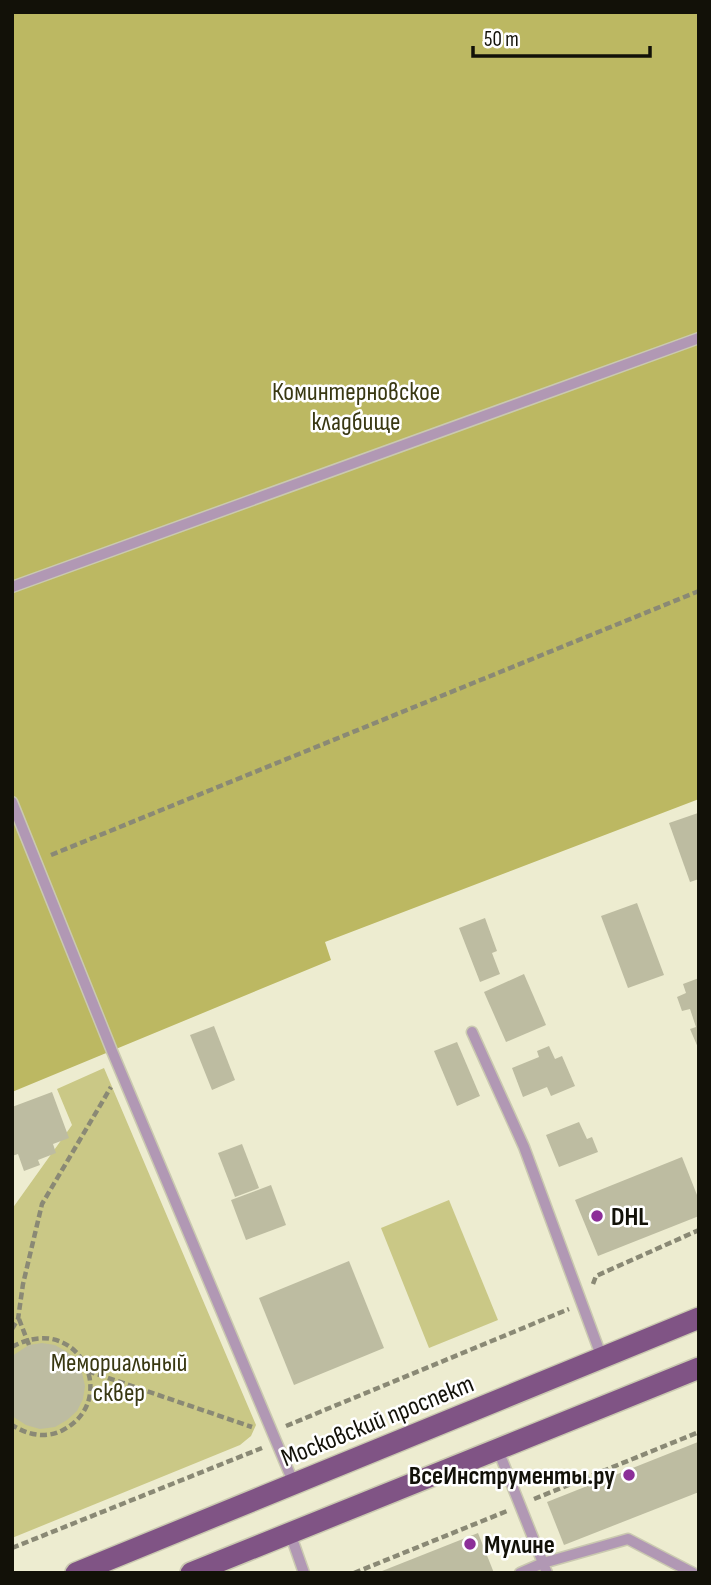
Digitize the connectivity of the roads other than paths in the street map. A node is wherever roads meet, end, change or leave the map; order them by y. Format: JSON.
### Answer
{"nodes":[{"id":1,"x":699,"y":338,"type":"edge"},
{"id":2,"x":12,"y":587,"type":"edge"},
{"id":3,"x":12,"y":802,"type":"edge"},
{"id":4,"x":472,"y":1032,"type":"dead end"},
{"id":5,"x":699,"y":1318,"type":"edge"},
{"id":6,"x":602,"y":1358,"type":"junction"},
{"id":7,"x":699,"y":1368,"type":"edge"},
{"id":8,"x":498,"y":1450,"type":"junction"},
{"id":9,"x":294,"y":1484,"type":"junction"},
{"id":10,"x":290,"y":1533,"type":"junction"},
{"id":11,"x":545,"y":1568,"type":"edge"},
{"id":12,"x":76,"y":1573,"type":"edge"},
{"id":13,"x":191,"y":1573,"type":"edge"},
{"id":14,"x":304,"y":1573,"type":"edge"},
{"id":15,"x":520,"y":1573,"type":"edge"},
{"id":16,"x":694,"y":1573,"type":"edge"}],
"edges":[{"from":1,"to":2,"type":"lane"},
{"from":3,"to":9,"type":"lane"},
{"from":4,"to":6,"type":"lane"},
{"from":5,"to":6,"type":"main road","name":"Московский проспект"},
{"from":6,"to":9,"type":"main road","name":"Московский проспект"},
{"from":7,"to":8,"type":"main road"},
{"from":8,"to":10,"type":"main road"},
{"from":8,"to":11,"type":"lane"},
{"from":9,"to":12,"type":"main road","name":"Московский проспект"},
{"from":10,"to":13,"type":"main road"},
{"from":10,"to":14,"type":"lane"},
{"from":11,"to":15,"type":"lane"},
{"from":11,"to":16,"type":"lane"}]}
